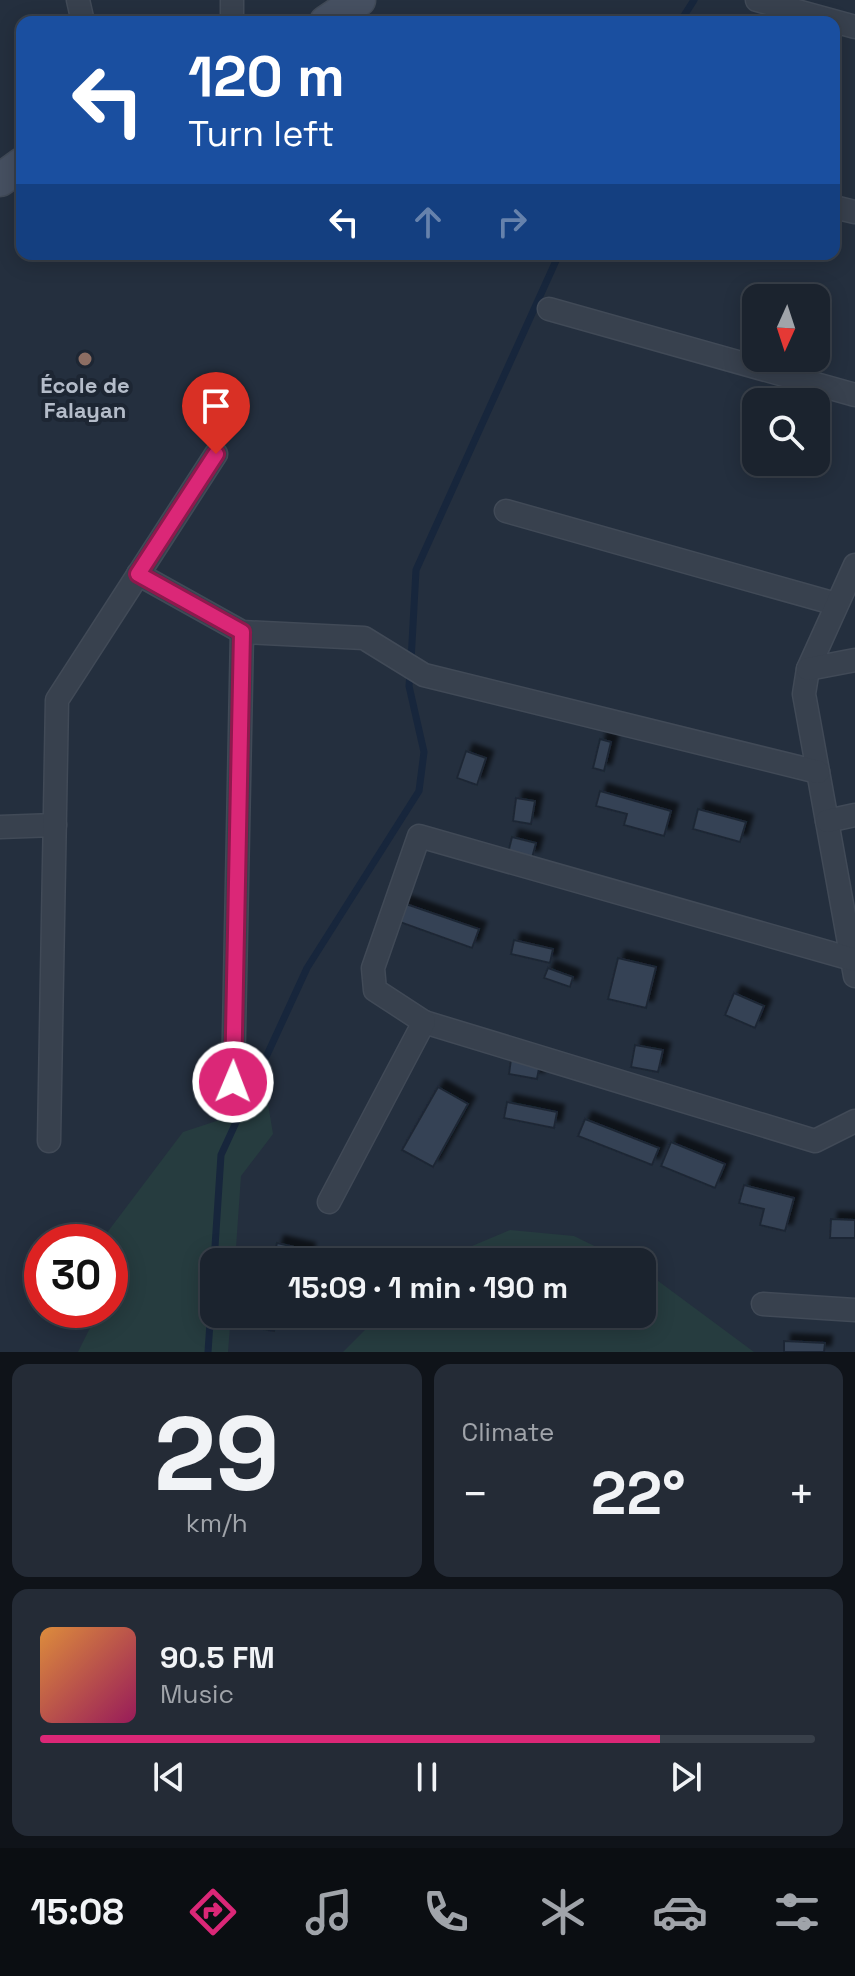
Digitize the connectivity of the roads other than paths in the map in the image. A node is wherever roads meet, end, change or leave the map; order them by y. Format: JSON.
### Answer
{"nodes":[{"id":1,"x":359,"y":0,"type":"edge"},
{"id":2,"x":757,"y":0,"type":"edge"},
{"id":3,"x":335,"y":16,"type":"edge"},
{"id":4,"x":815,"y":16,"type":"edge"},
{"id":5,"x":549,"y":309,"type":"dead end"},
{"id":6,"x":855,"y":395,"type":"edge"},
{"id":7,"x":216,"y":454,"type":"dead end"},
{"id":8,"x":506,"y":511,"type":"dead end"},
{"id":9,"x":855,"y":565,"type":"edge"},
{"id":10,"x":138,"y":574,"type":"junction"},
{"id":11,"x":836,"y":604,"type":"junction"},
{"id":12,"x":242,"y":632,"type":"junction"},
{"id":13,"x":855,"y":660,"type":"edge"},
{"id":14,"x":808,"y":669,"type":"junction"},
{"id":15,"x":818,"y":772,"type":"junction"},
{"id":16,"x":855,"y":815,"type":"edge"},
{"id":17,"x":827,"y":821,"type":"junction"},
{"id":18,"x":55,"y":825,"type":"junction"},
{"id":19,"x":0,"y":827,"type":"edge"},
{"id":20,"x":854,"y":966,"type":"edge"},
{"id":21,"x":424,"y":1022,"type":"junction"},
{"id":22,"x":233,"y":1082,"type":"dead end"},
{"id":23,"x":855,"y":1121,"type":"edge"},
{"id":24,"x":49,"y":1141,"type":"dead end"},
{"id":25,"x":329,"y":1202,"type":"dead end"},
{"id":26,"x":763,"y":1304,"type":"dead end"},
{"id":27,"x":855,"y":1310,"type":"edge"}],
"edges":[{"from":1,"to":3,"type":"street"},
{"from":2,"to":4,"type":"street"},
{"from":5,"to":6,"type":"street"},
{"from":7,"to":10,"type":"street"},
{"from":8,"to":11,"type":"street"},
{"from":9,"to":11,"type":"street"},
{"from":10,"to":12,"type":"street"},
{"from":10,"to":18,"type":"street"},
{"from":11,"to":14,"type":"street"},
{"from":12,"to":15,"type":"street"},
{"from":12,"to":22,"type":"street"},
{"from":13,"to":14,"type":"street"},
{"from":14,"to":15,"type":"street"},
{"from":15,"to":17,"type":"street"},
{"from":16,"to":17,"type":"street"},
{"from":17,"to":20,"type":"street"},
{"from":18,"to":19,"type":"street"},
{"from":18,"to":24,"type":"street"},
{"from":20,"to":21,"type":"street"},
{"from":21,"to":23,"type":"street"},
{"from":21,"to":25,"type":"street"},
{"from":26,"to":27,"type":"street"}]}
